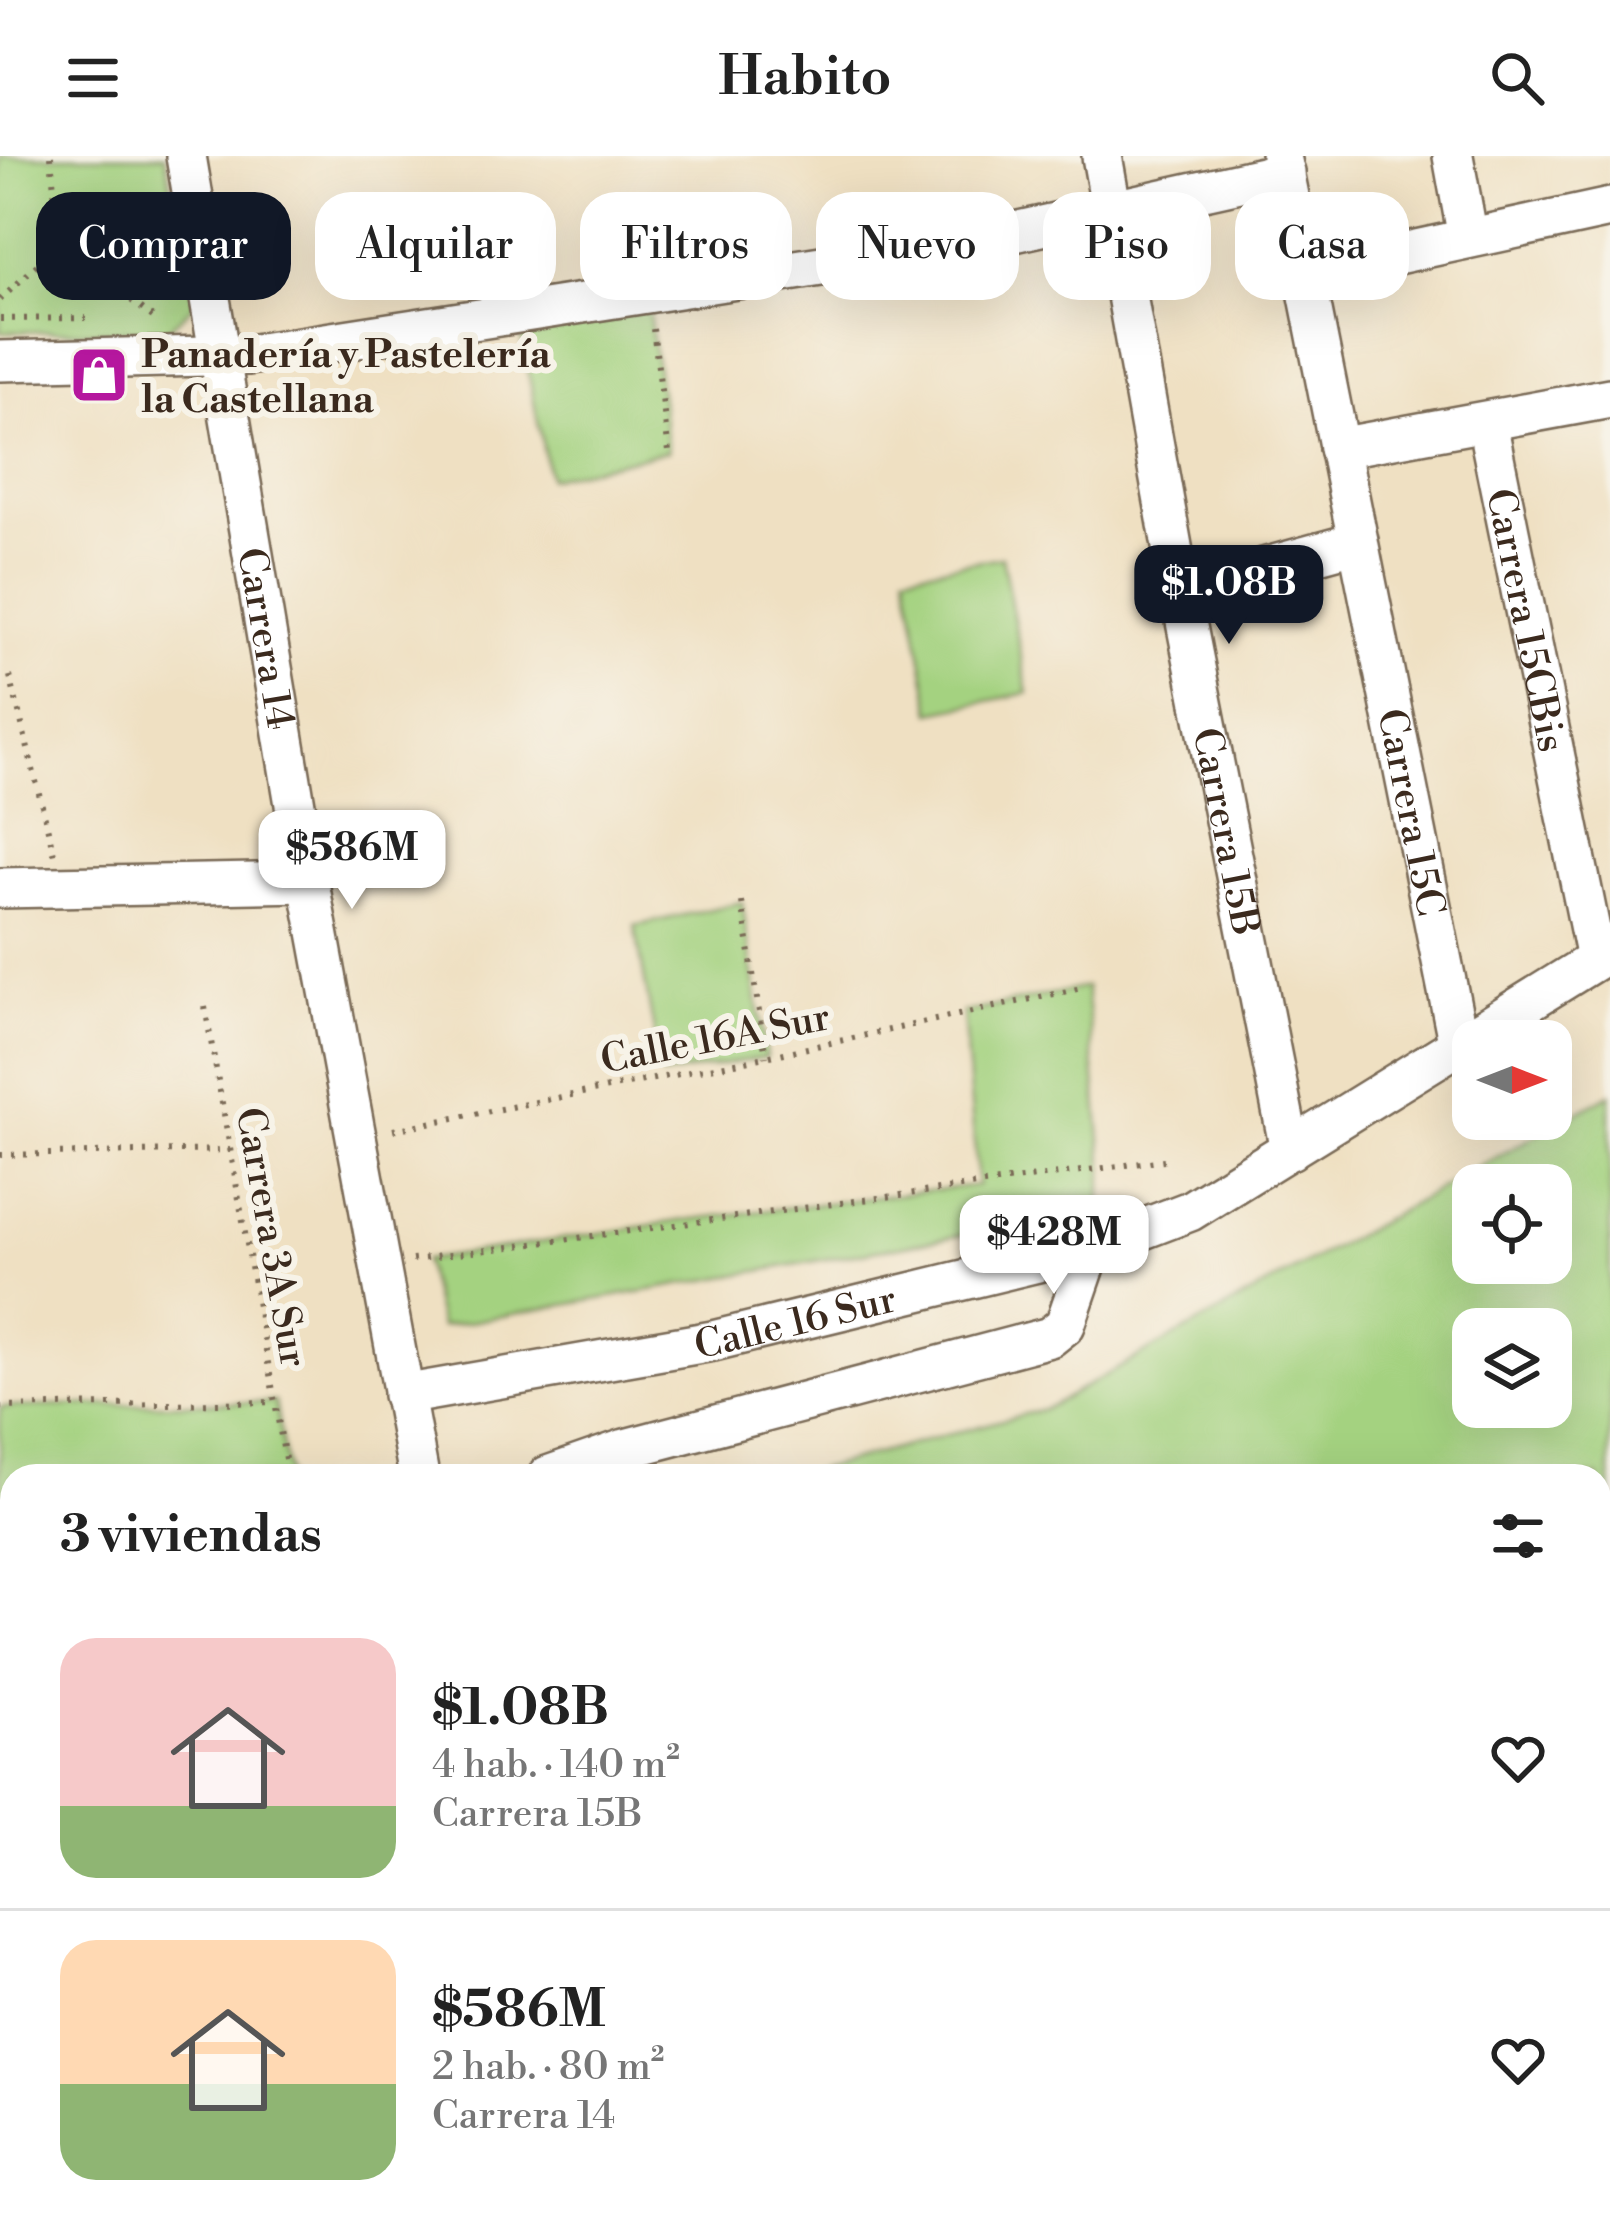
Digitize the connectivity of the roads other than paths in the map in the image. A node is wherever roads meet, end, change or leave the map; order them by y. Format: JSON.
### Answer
{"nodes":[{"id":1,"x":186,"y":156,"type":"edge"},
{"id":2,"x":1102,"y":156,"type":"edge"},
{"id":3,"x":1453,"y":156,"type":"edge"},
{"id":4,"x":1283,"y":164,"type":"edge"},
{"id":5,"x":1109,"y":192,"type":"edge"},
{"id":6,"x":1179,"y":192,"type":"edge"},
{"id":7,"x":1610,"y":208,"type":"edge"},
{"id":8,"x":1043,"y":225,"type":"edge"},
{"id":9,"x":1468,"y":238,"type":"junction"},
{"id":10,"x":1409,"y":251,"type":"edge"},
{"id":11,"x":1128,"y":300,"type":"edge"},
{"id":12,"x":1310,"y":300,"type":"edge"},
{"id":13,"x":223,"y":358,"type":"junction"},
{"id":14,"x":0,"y":362,"type":"edge"},
{"id":15,"x":1610,"y":398,"type":"edge"},
{"id":16,"x":1487,"y":423,"type":"junction"},
{"id":17,"x":1339,"y":448,"type":"junction"},
{"id":18,"x":1358,"y":542,"type":"junction"},
{"id":19,"x":1180,"y":591,"type":"junction"},
{"id":20,"x":309,"y":883,"type":"junction"},
{"id":21,"x":0,"y":887,"type":"edge"},
{"id":22,"x":1603,"y":955,"type":"edge"},
{"id":23,"x":1454,"y":1020,"type":"edge"},
{"id":24,"x":1500,"y":1020,"type":"edge"},
{"id":25,"x":1452,"y":1050,"type":"edge"},
{"id":26,"x":1290,"y":1150,"type":"junction"},
{"id":27,"x":1091,"y":1249,"type":"junction"},
{"id":28,"x":403,"y":1395,"type":"junction"},
{"id":29,"x":417,"y":1464,"type":"edge"},
{"id":30,"x":582,"y":1464,"type":"edge"}],
"edges":[{"from":1,"to":13,"type":"street","name":"Carrera 14"},
{"from":2,"to":5,"type":"street","name":"Carrera 15B"},
{"from":3,"to":9,"type":"street"},
{"from":4,"to":6,"type":"street"},
{"from":7,"to":9,"type":"street"},
{"from":8,"to":13,"type":"street"},
{"from":9,"to":10,"type":"street"},
{"from":11,"to":19,"type":"street","name":"Carrera 15B"},
{"from":12,"to":17,"type":"street","name":"Carrera 15C"},
{"from":13,"to":14,"type":"street"},
{"from":13,"to":20,"type":"street","name":"Carrera 14"},
{"from":15,"to":16,"type":"street"},
{"from":16,"to":17,"type":"street"},
{"from":16,"to":22,"type":"street","name":"Carrera 15CBis"},
{"from":17,"to":18,"type":"street","name":"Carrera 15C"},
{"from":18,"to":19,"type":"street"},
{"from":18,"to":23,"type":"street","name":"Carrera 15C"},
{"from":19,"to":26,"type":"street","name":"Carrera 15B"},
{"from":20,"to":21,"type":"street"},
{"from":20,"to":28,"type":"street","name":"Carrera 14"},
{"from":22,"to":24,"type":"street","name":"Calle 16 Sur"},
{"from":25,"to":26,"type":"street","name":"Calle 16 Sur"},
{"from":26,"to":27,"type":"street","name":"Calle 16 Sur"},
{"from":27,"to":28,"type":"street","name":"Calle 16 Sur"},
{"from":27,"to":30,"type":"street"},
{"from":28,"to":29,"type":"street","name":"Carrera 14"}]}
